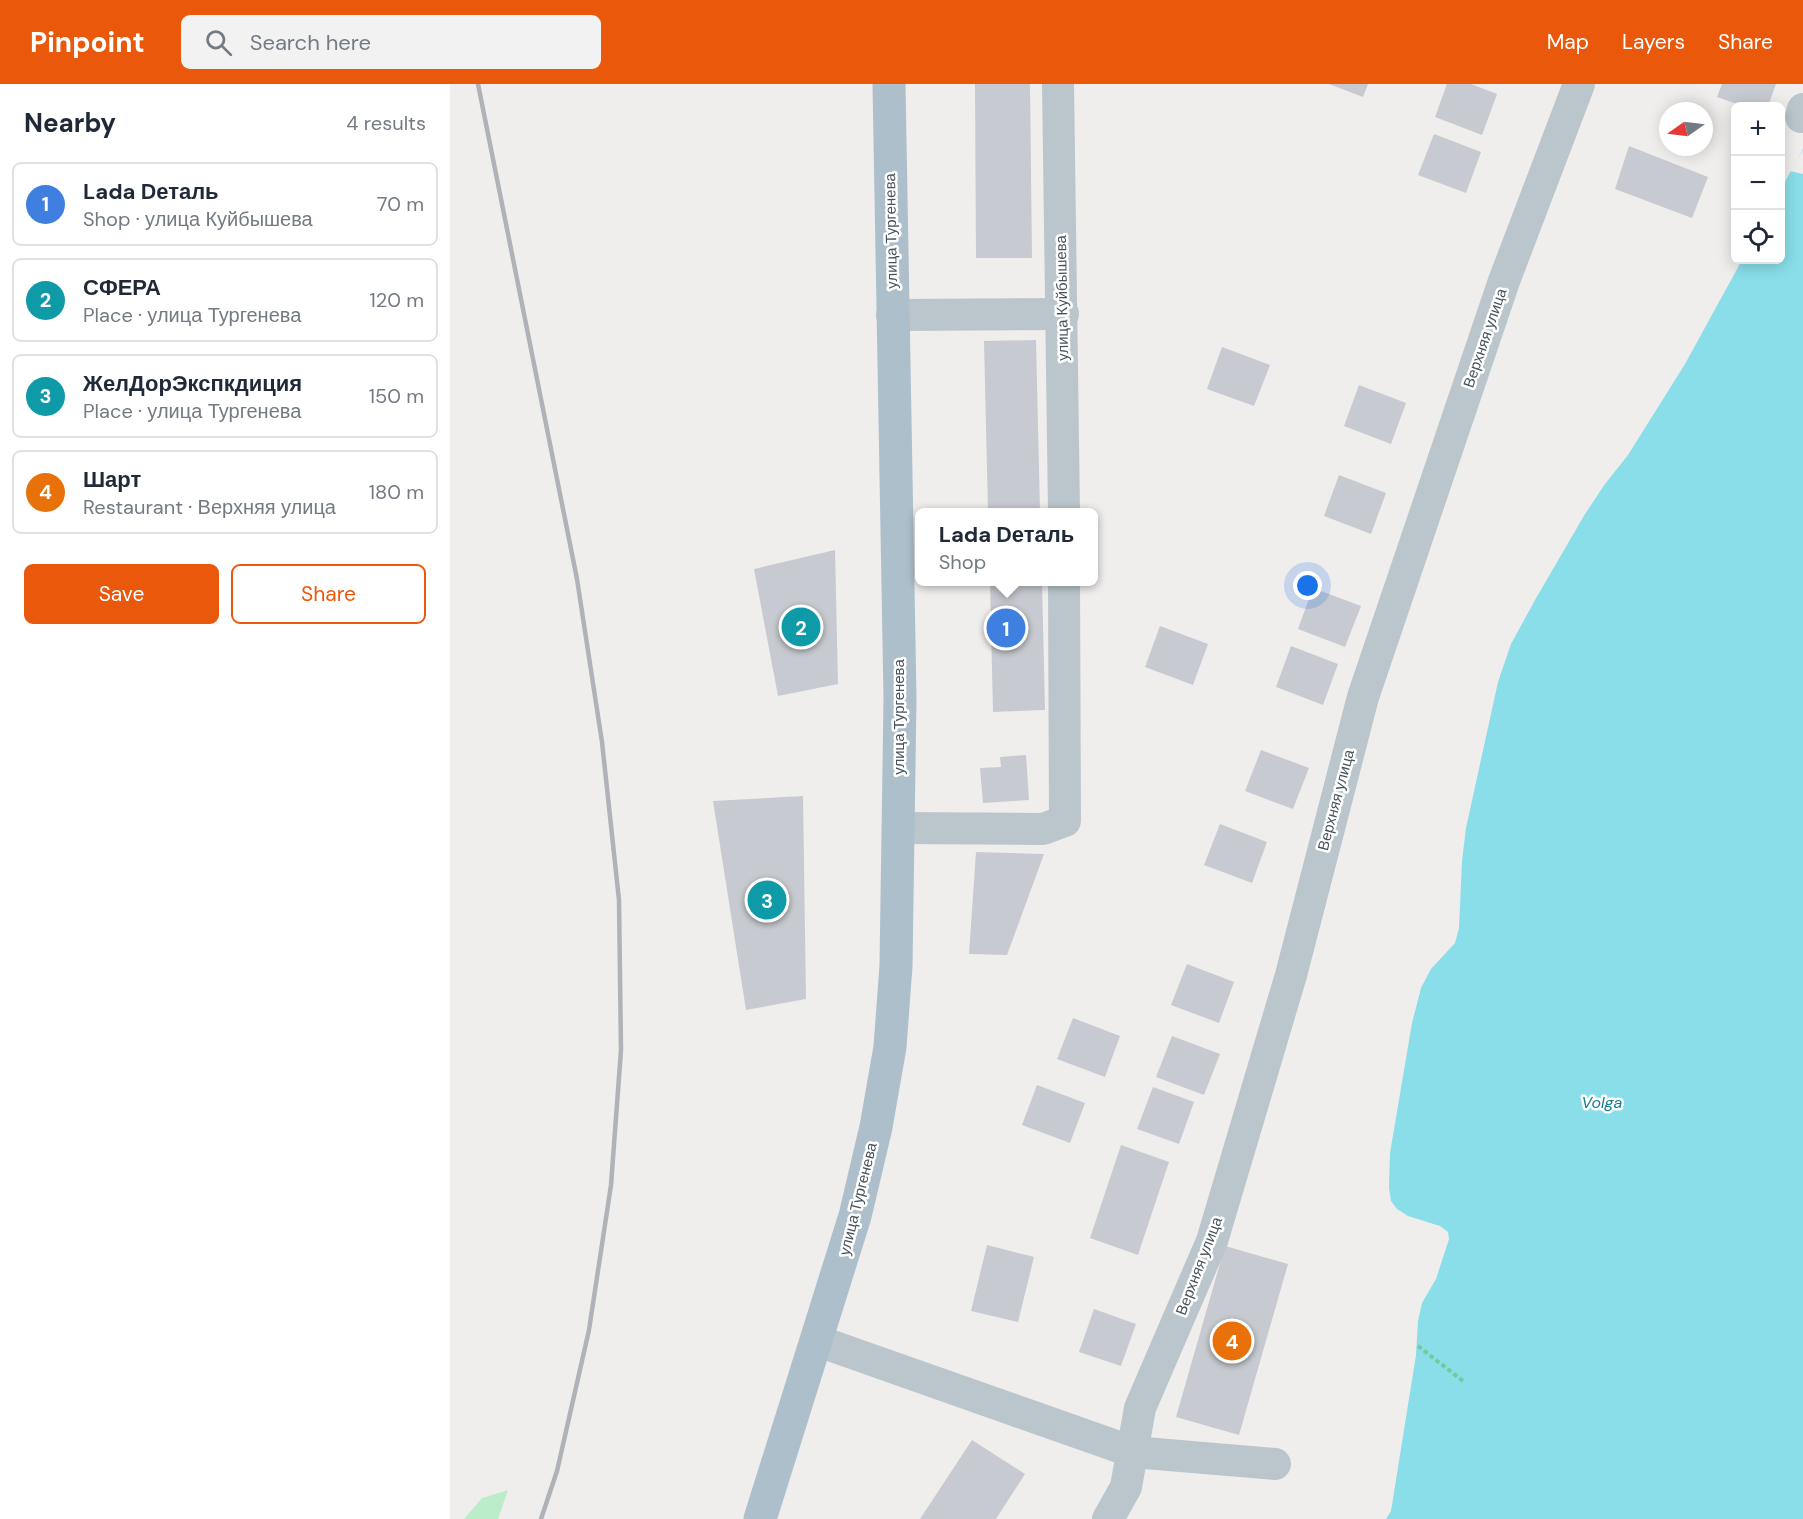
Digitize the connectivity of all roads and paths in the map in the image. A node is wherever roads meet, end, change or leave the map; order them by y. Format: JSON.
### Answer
{"nodes":[{"id":1,"x":889,"y":84,"type":"edge"},
{"id":2,"x":1058,"y":84,"type":"edge"},
{"id":3,"x":1579,"y":84,"type":"edge"},
{"id":4,"x":1063,"y":314,"type":"junction"},
{"id":5,"x":892,"y":315,"type":"junction"},
{"id":6,"x":1064,"y":508,"type":"edge"},
{"id":7,"x":1064,"y":586,"type":"edge"},
{"id":8,"x":898,"y":828,"type":"junction"},
{"id":9,"x":818,"y":1341,"type":"junction"},
{"id":10,"x":1418,"y":1346,"type":"dead end"},
{"id":11,"x":1463,"y":1381,"type":"dead end"},
{"id":12,"x":1132,"y":1452,"type":"junction"},
{"id":13,"x":1275,"y":1464,"type":"dead end"},
{"id":14,"x":760,"y":1519,"type":"edge"},
{"id":15,"x":1107,"y":1519,"type":"edge"}],
"edges":[{"from":1,"to":5,"type":"main road","name":"улица Тургенева"},
{"from":2,"to":4,"type":"street","name":"улица Куйбышева"},
{"from":3,"to":12,"type":"street","name":"Верхняя улица"},
{"from":4,"to":5,"type":"street"},
{"from":4,"to":6,"type":"street","name":"улица Куйбышева"},
{"from":5,"to":8,"type":"main road","name":"улица Тургенева"},
{"from":7,"to":8,"type":"street"},
{"from":8,"to":9,"type":"main road","name":"улица Тургенева"},
{"from":9,"to":12,"type":"street"},
{"from":9,"to":14,"type":"main road","name":"улица Тургенева"},
{"from":10,"to":11,"type":"path"},
{"from":12,"to":13,"type":"street"},
{"from":12,"to":15,"type":"street","name":"Верхняя улица"}]}
